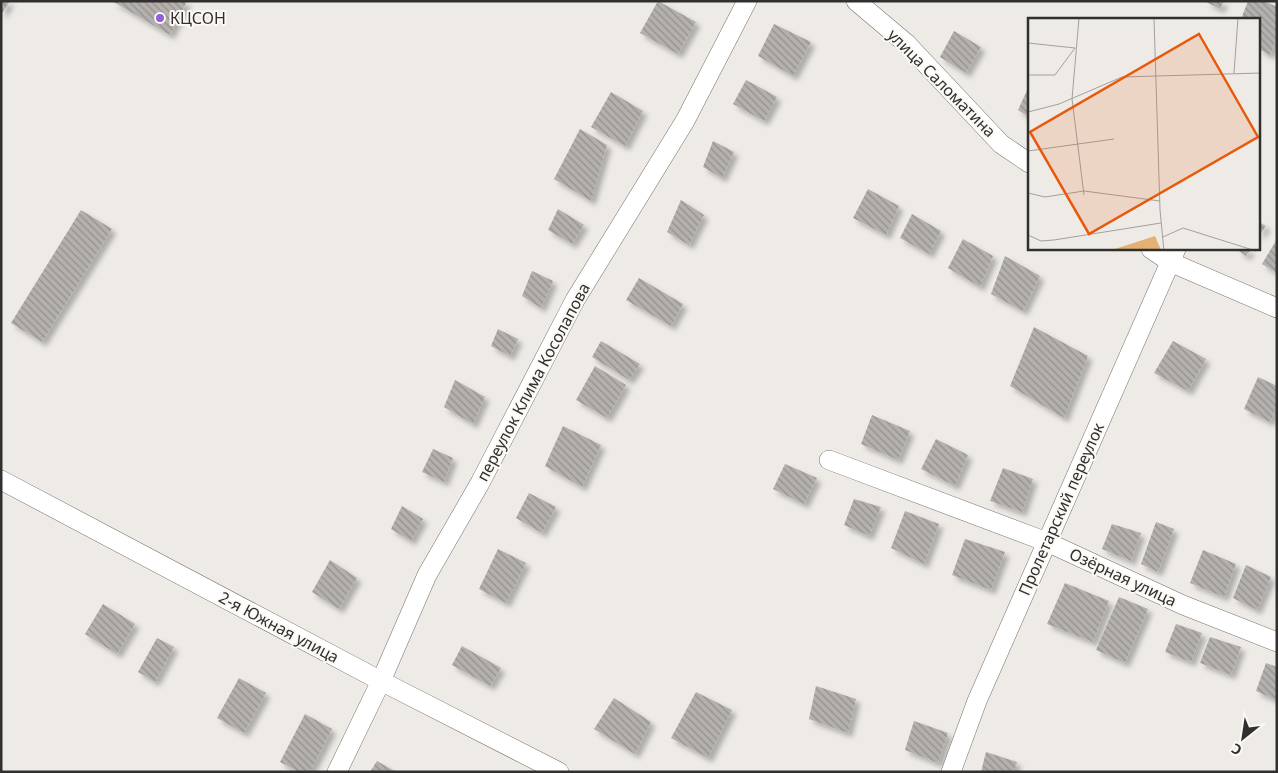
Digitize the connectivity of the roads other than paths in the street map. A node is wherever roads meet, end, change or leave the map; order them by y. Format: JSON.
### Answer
{"nodes":[{"id":1,"x":747,"y":1,"type":"edge"},
{"id":2,"x":856,"y":1,"type":"edge"},
{"id":3,"x":1028,"y":162,"type":"edge"},
{"id":4,"x":1155,"y":250,"type":"edge"},
{"id":5,"x":1173,"y":255,"type":"edge"},
{"id":6,"x":1277,"y":308,"type":"edge"},
{"id":7,"x":829,"y":460,"type":"dead end"},
{"id":8,"x":1,"y":480,"type":"edge"},
{"id":9,"x":1047,"y":542,"type":"junction"},
{"id":10,"x":1277,"y":642,"type":"edge"},
{"id":11,"x":380,"y":681,"type":"junction"},
{"id":12,"x":337,"y":772,"type":"edge"},
{"id":13,"x":559,"y":772,"type":"edge"},
{"id":14,"x":951,"y":772,"type":"edge"}],
"edges":[{"from":1,"to":11,"type":"street","name":"переулок Клима Косолапова"},
{"from":2,"to":3,"type":"street","name":"улица Саломатина"},
{"from":4,"to":5,"type":"street"},
{"from":5,"to":6,"type":"street"},
{"from":5,"to":9,"type":"street","name":"Пролетарский переулок"},
{"from":7,"to":9,"type":"street","name":"Озёрная улица"},
{"from":8,"to":11,"type":"street","name":"2-я Южная улица"},
{"from":9,"to":10,"type":"street","name":"Озёрная улица"},
{"from":9,"to":14,"type":"street","name":"Пролетарский переулок"},
{"from":11,"to":12,"type":"street","name":"переулок Клима Косолапова"},
{"from":11,"to":13,"type":"street","name":"2-я Южная улица"}]}
